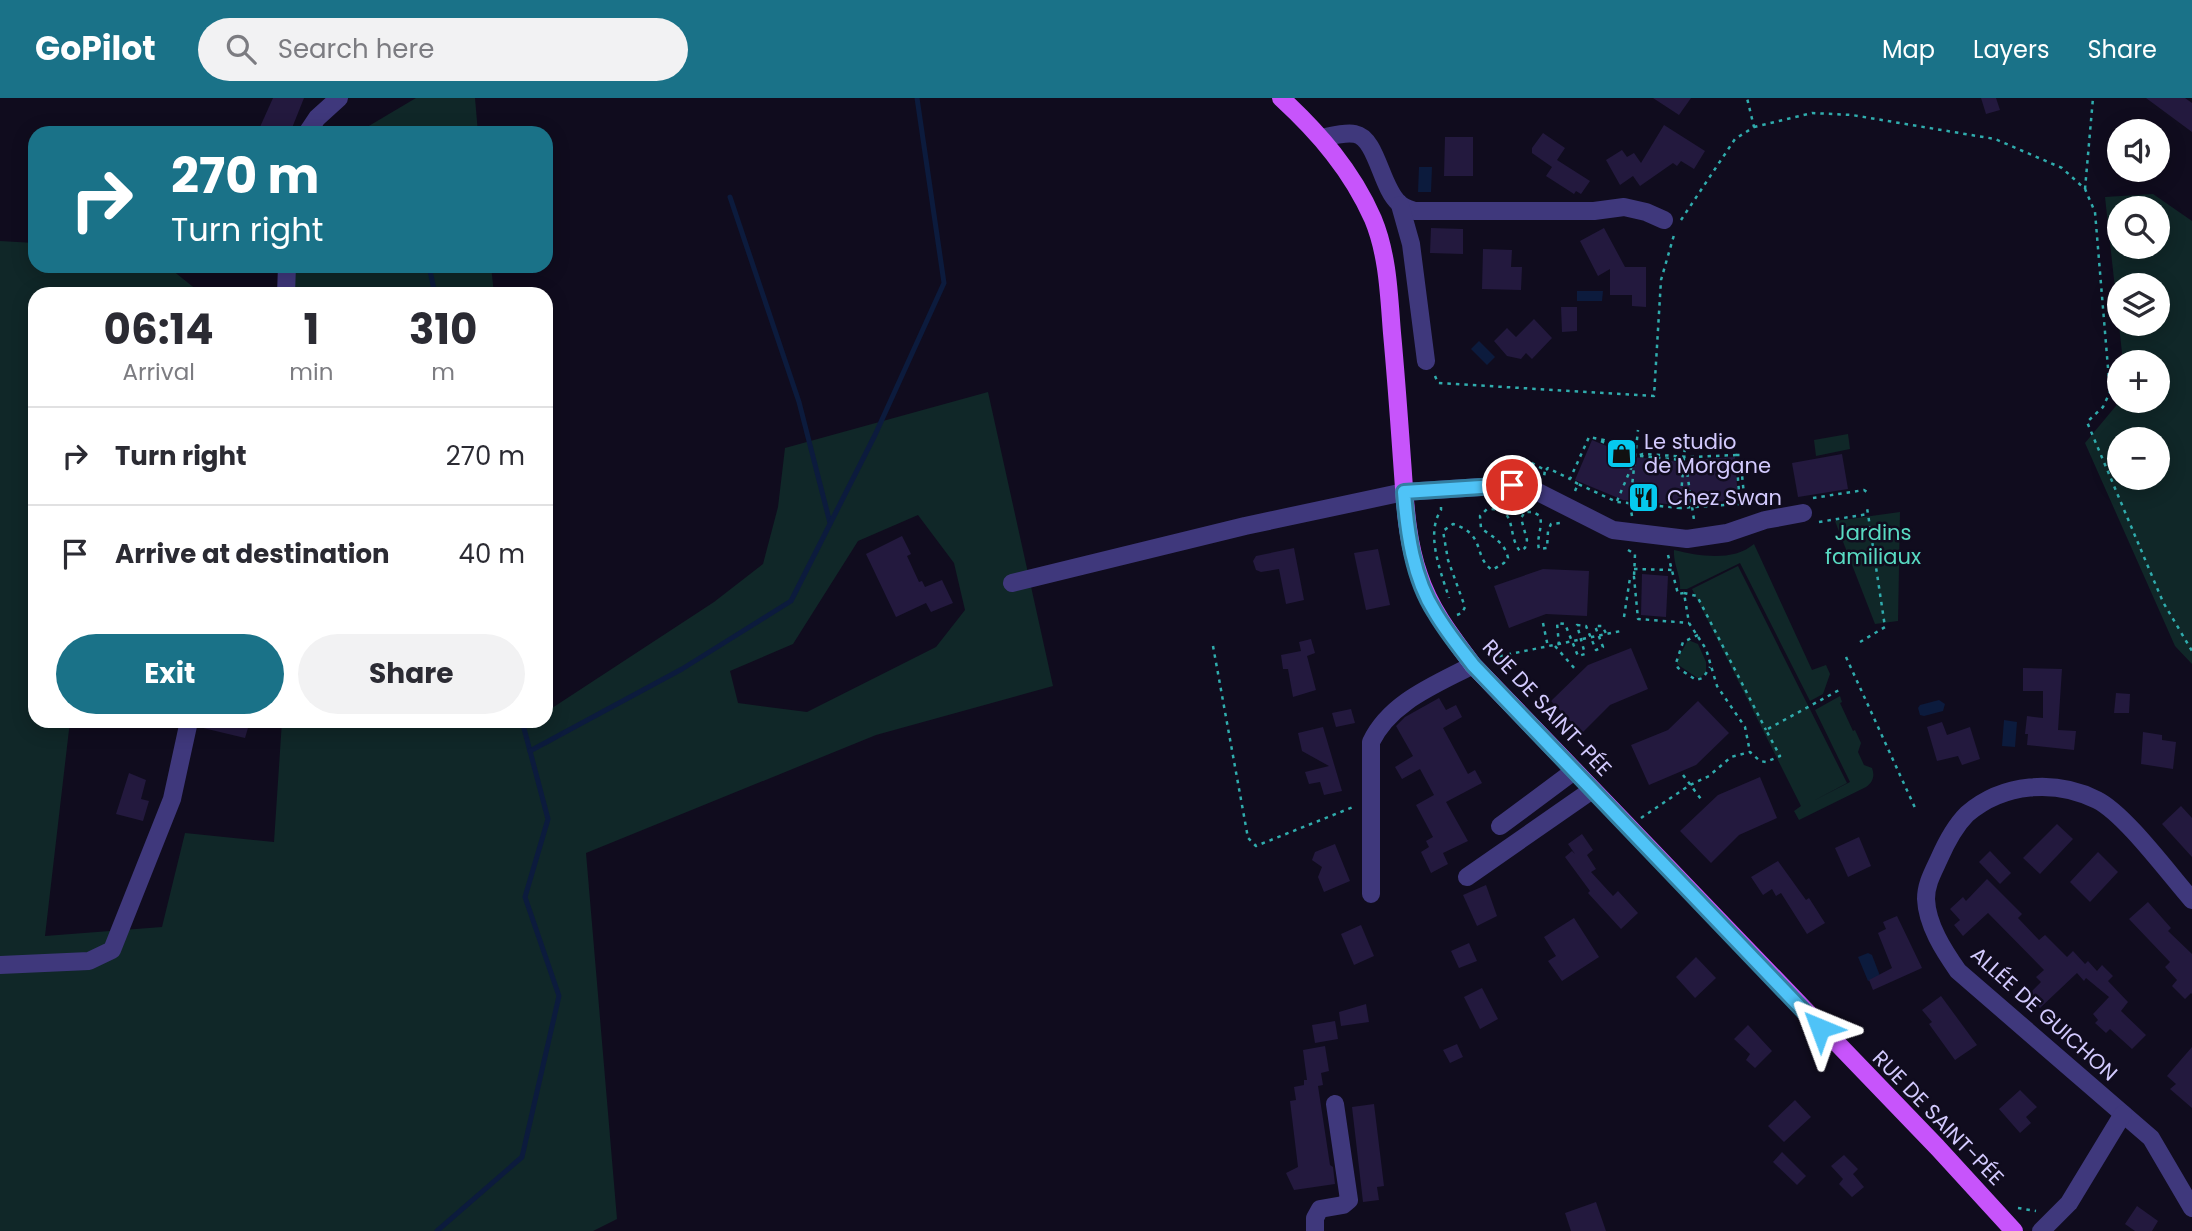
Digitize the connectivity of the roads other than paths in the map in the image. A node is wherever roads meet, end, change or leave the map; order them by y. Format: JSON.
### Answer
{"nodes":[{"id":1,"x":339,"y":98,"type":"edge"},
{"id":2,"x":1280,"y":98,"type":"edge"},
{"id":3,"x":312,"y":126,"type":"edge"},
{"id":4,"x":1321,"y":138,"type":"junction"},
{"id":5,"x":1400,"y":205,"type":"junction"},
{"id":6,"x":1664,"y":220,"type":"dead end"},
{"id":7,"x":1426,"y":361,"type":"road end"},
{"id":8,"x":1404,"y":492,"type":"junction"},
{"id":9,"x":1810,"y":511,"type":"road end"},
{"id":10,"x":1012,"y":583,"type":"dead end"},
{"id":11,"x":1473,"y":665,"type":"junction"},
{"id":12,"x":187,"y":728,"type":"edge"},
{"id":13,"x":1574,"y":771,"type":"junction"},
{"id":14,"x":1592,"y":790,"type":"junction"},
{"id":15,"x":1500,"y":826,"type":"dead end"},
{"id":16,"x":1467,"y":877,"type":"dead end"},
{"id":17,"x":1371,"y":894,"type":"dead end"},
{"id":18,"x":2192,"y":900,"type":"edge"},
{"id":19,"x":0,"y":965,"type":"edge"},
{"id":20,"x":1335,"y":1104,"type":"dead end"},
{"id":21,"x":2123,"y":1114,"type":"junction"},
{"id":22,"x":2192,"y":1208,"type":"edge"},
{"id":23,"x":1315,"y":1231,"type":"edge"},
{"id":24,"x":2014,"y":1231,"type":"edge"},
{"id":25,"x":2041,"y":1231,"type":"edge"}],
"edges":[{"from":1,"to":3,"type":"street"},
{"from":2,"to":4,"type":"main road","name":"RUE DE SAINT-PÉE"},
{"from":4,"to":5,"type":"street"},
{"from":4,"to":8,"type":"main road","name":"RUE DE SAINT-PÉE"},
{"from":5,"to":6,"type":"street"},
{"from":5,"to":7,"type":"street"},
{"from":8,"to":9,"type":"street"},
{"from":8,"to":10,"type":"street"},
{"from":8,"to":11,"type":"main road","name":"RUE DE SAINT-PÉE"},
{"from":11,"to":13,"type":"main road","name":"RUE DE SAINT-PÉE"},
{"from":11,"to":17,"type":"street"},
{"from":12,"to":19,"type":"street"},
{"from":13,"to":14,"type":"main road","name":"RUE DE SAINT-PÉE"},
{"from":13,"to":15,"type":"street"},
{"from":14,"to":16,"type":"street"},
{"from":14,"to":24,"type":"main road","name":"RUE DE SAINT-PÉE"},
{"from":18,"to":21,"type":"street","name":"ALLÉE DE GUICHON"},
{"from":20,"to":23,"type":"street"},
{"from":21,"to":22,"type":"street","name":"ALLÉE DE GUICHON"},
{"from":21,"to":25,"type":"street"}]}
